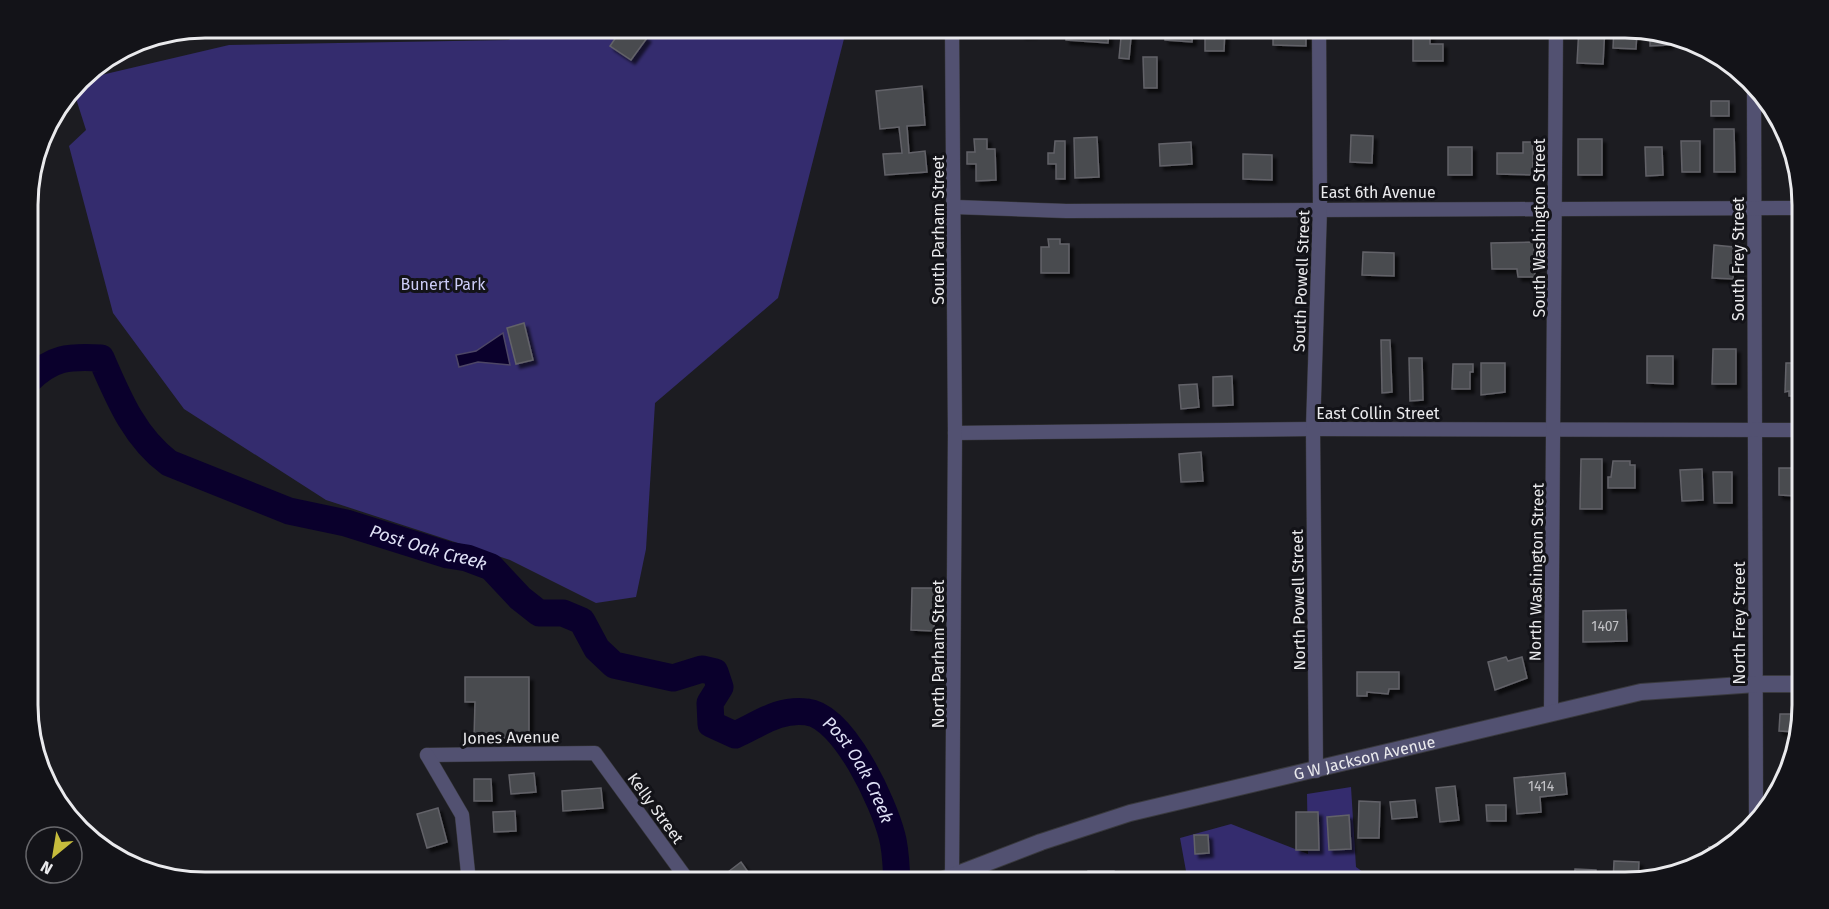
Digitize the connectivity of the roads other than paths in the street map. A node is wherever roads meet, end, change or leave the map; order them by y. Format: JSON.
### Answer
{"nodes":[{"id":1,"x":952,"y":37,"type":"edge"},
{"id":2,"x":1319,"y":37,"type":"edge"},
{"id":3,"x":1556,"y":37,"type":"edge"},
{"id":4,"x":1754,"y":99,"type":"edge"},
{"id":5,"x":955,"y":207,"type":"junction"},
{"id":6,"x":1320,"y":208,"type":"junction"},
{"id":7,"x":1556,"y":208,"type":"junction"},
{"id":8,"x":1754,"y":208,"type":"junction"},
{"id":9,"x":1792,"y":208,"type":"edge"},
{"id":10,"x":1313,"y":429,"type":"junction"},
{"id":11,"x":1554,"y":430,"type":"junction"},
{"id":12,"x":1792,"y":430,"type":"edge"},
{"id":13,"x":1755,"y":431,"type":"junction"},
{"id":14,"x":956,"y":433,"type":"junction"},
{"id":15,"x":1756,"y":684,"type":"junction"},
{"id":16,"x":1792,"y":684,"type":"edge"},
{"id":17,"x":1551,"y":714,"type":"junction"},
{"id":18,"x":595,"y":753,"type":"joint"},
{"id":19,"x":1316,"y":771,"type":"junction"},
{"id":20,"x":1756,"y":807,"type":"edge"},
{"id":21,"x":945,"y":871,"type":"edge"},
{"id":22,"x":965,"y":871,"type":"edge"},
{"id":23,"x":468,"y":872,"type":"edge"},
{"id":24,"x":681,"y":872,"type":"edge"}],
"edges":[{"from":1,"to":5,"type":"street","name":"South Parham Street"},
{"from":2,"to":6,"type":"street","name":"South Powell Street"},
{"from":3,"to":7,"type":"street","name":"South Washington Street"},
{"from":4,"to":8,"type":"street","name":"South Frey Street"},
{"from":5,"to":6,"type":"street","name":"East 6th Avenue"},
{"from":5,"to":14,"type":"street","name":"South Parham Street"},
{"from":6,"to":7,"type":"street","name":"East 6th Avenue"},
{"from":6,"to":10,"type":"street","name":"South Powell Street"},
{"from":7,"to":8,"type":"street","name":"East 6th Avenue"},
{"from":7,"to":11,"type":"street","name":"South Washington Street"},
{"from":8,"to":9,"type":"street","name":"East 6th Avenue"},
{"from":8,"to":13,"type":"street","name":"South Frey Street"},
{"from":10,"to":11,"type":"street","name":"East Collin Street"},
{"from":10,"to":14,"type":"street","name":"East Collin Street"},
{"from":10,"to":19,"type":"street","name":"North Powell Street"},
{"from":11,"to":13,"type":"street","name":"East Collin Street"},
{"from":11,"to":17,"type":"street","name":"North Washington Street"},
{"from":12,"to":13,"type":"street","name":"East Collin Street"},
{"from":13,"to":15,"type":"street","name":"North Frey Street"},
{"from":14,"to":21,"type":"street","name":"North Parham Street"},
{"from":15,"to":16,"type":"street","name":"G W Jackson Avenue"},
{"from":15,"to":17,"type":"street","name":"G W Jackson Avenue"},
{"from":15,"to":20,"type":"street","name":"North Frey Street"},
{"from":17,"to":19,"type":"street","name":"G W Jackson Avenue"},
{"from":18,"to":23,"type":"street","name":"Jones Avenue"},
{"from":18,"to":24,"type":"street","name":"Kelly Street"},
{"from":19,"to":22,"type":"street","name":"G W Jackson Avenue"}]}
